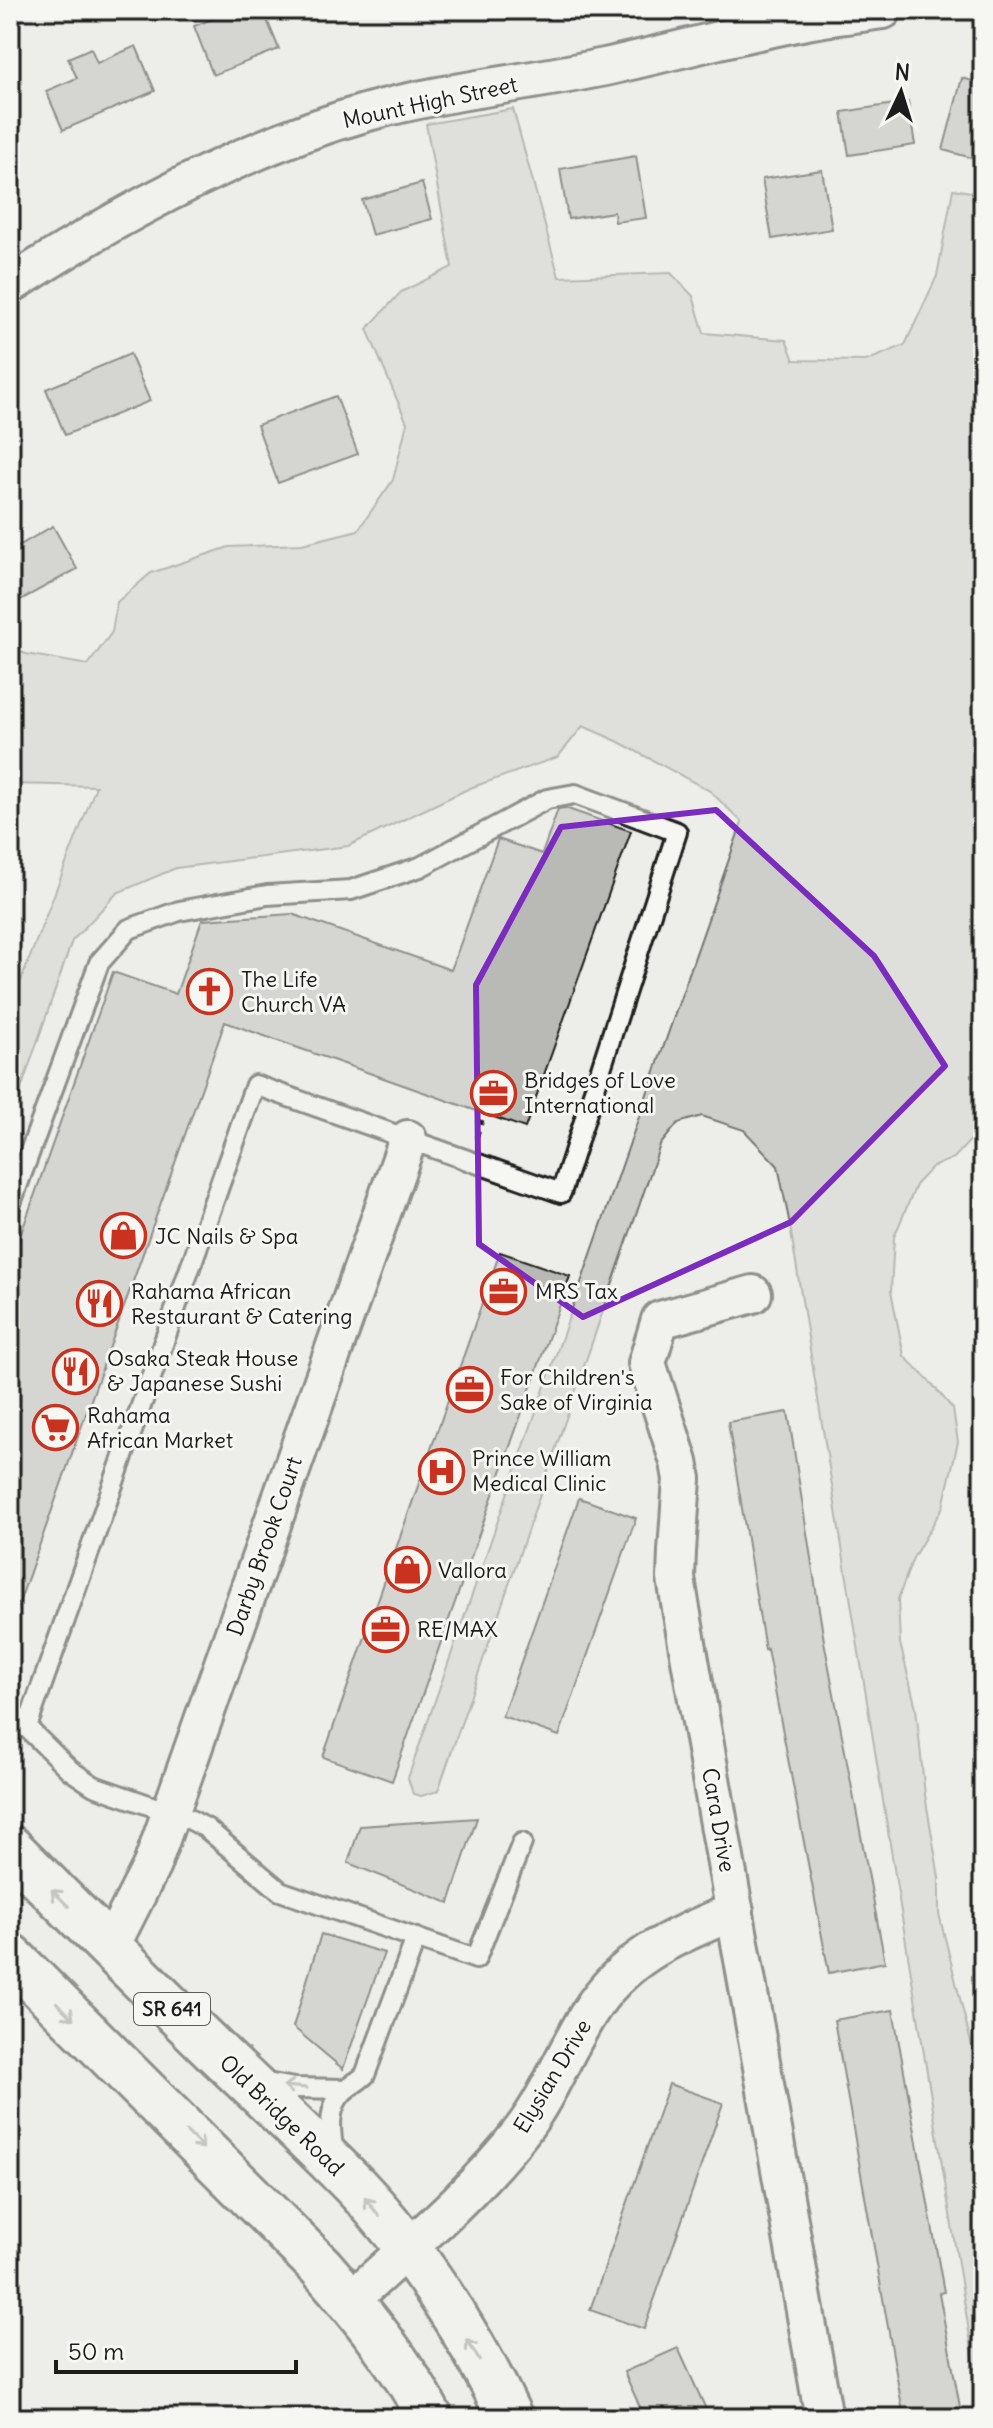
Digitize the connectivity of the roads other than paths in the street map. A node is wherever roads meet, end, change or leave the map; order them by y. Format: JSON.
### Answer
{"nodes":[{"id":1,"x":883,"y":10,"type":"edge"},
{"id":2,"x":10,"y":285,"type":"edge"},
{"id":3,"x":408,"y":1139,"type":"junction"},
{"id":4,"x":10,"y":1206,"type":"edge"},
{"id":5,"x":753,"y":1294,"type":"dead end"},
{"id":6,"x":10,"y":1711,"type":"edge"},
{"id":7,"x":27,"y":1727,"type":"junction"},
{"id":8,"x":171,"y":1811,"type":"junction"},
{"id":9,"x":522,"y":1843,"type":"dead end"},
{"id":10,"x":10,"y":1848,"type":"edge"},
{"id":11,"x":735,"y":1911,"type":"junction"},
{"id":12,"x":416,"y":1938,"type":"junction"},
{"id":13,"x":110,"y":1948,"type":"junction"},
{"id":14,"x":10,"y":1956,"type":"edge"},
{"id":15,"x":246,"y":2080,"type":"junction"},
{"id":16,"x":346,"y":2089,"type":"junction"},
{"id":17,"x":335,"y":2168,"type":"junction"},
{"id":18,"x":406,"y":2249,"type":"junction"},
{"id":19,"x":351,"y":2300,"type":"junction"},
{"id":20,"x":430,"y":2418,"type":"edge"},
{"id":21,"x":510,"y":2418,"type":"edge"},
{"id":22,"x":824,"y":2418,"type":"edge"}],
"edges":[{"from":1,"to":2,"type":"street","name":"Mount High Street"},
{"from":3,"to":4,"type":"lane"},
{"from":3,"to":7,"type":"lane"},
{"from":3,"to":8,"type":"street","name":"Darby Brook Court"},
{"from":5,"to":11,"type":"street","name":"Cara Drive"},
{"from":6,"to":7,"type":"lane"},
{"from":7,"to":8,"type":"lane"},
{"from":8,"to":12,"type":"lane"},
{"from":8,"to":13,"type":"street","name":"Darby Brook Court"},
{"from":9,"to":12,"type":"lane"},
{"from":13,"to":10,"type":"main road","name":"Old Bridge Road","number":"SR 641","one_way":true},
{"from":11,"to":18,"type":"street","name":"Elysian Drive"},
{"from":11,"to":22,"type":"street","name":"Cara Drive"},
{"from":12,"to":16,"type":"lane"},
{"from":13,"to":15,"type":"main road","name":"Old Bridge Road","number":"SR 641"},
{"from":14,"to":19,"type":"main road","one_way":true},
{"from":16,"to":15,"type":"lane","one_way":true},
{"from":15,"to":17,"type":"main road","name":"Old Bridge Road","number":"SR 641"},
{"from":16,"to":17,"type":"lane"},
{"from":18,"to":17,"type":"main road","name":"Old Bridge Road","number":"SR 641","one_way":true},
{"from":18,"to":19,"type":"street","name":"Elysian Drive"},
{"from":21,"to":18,"type":"main road","name":"Old Bridge Road","number":"SR 641","one_way":true},
{"from":19,"to":20,"type":"main road"}]}
